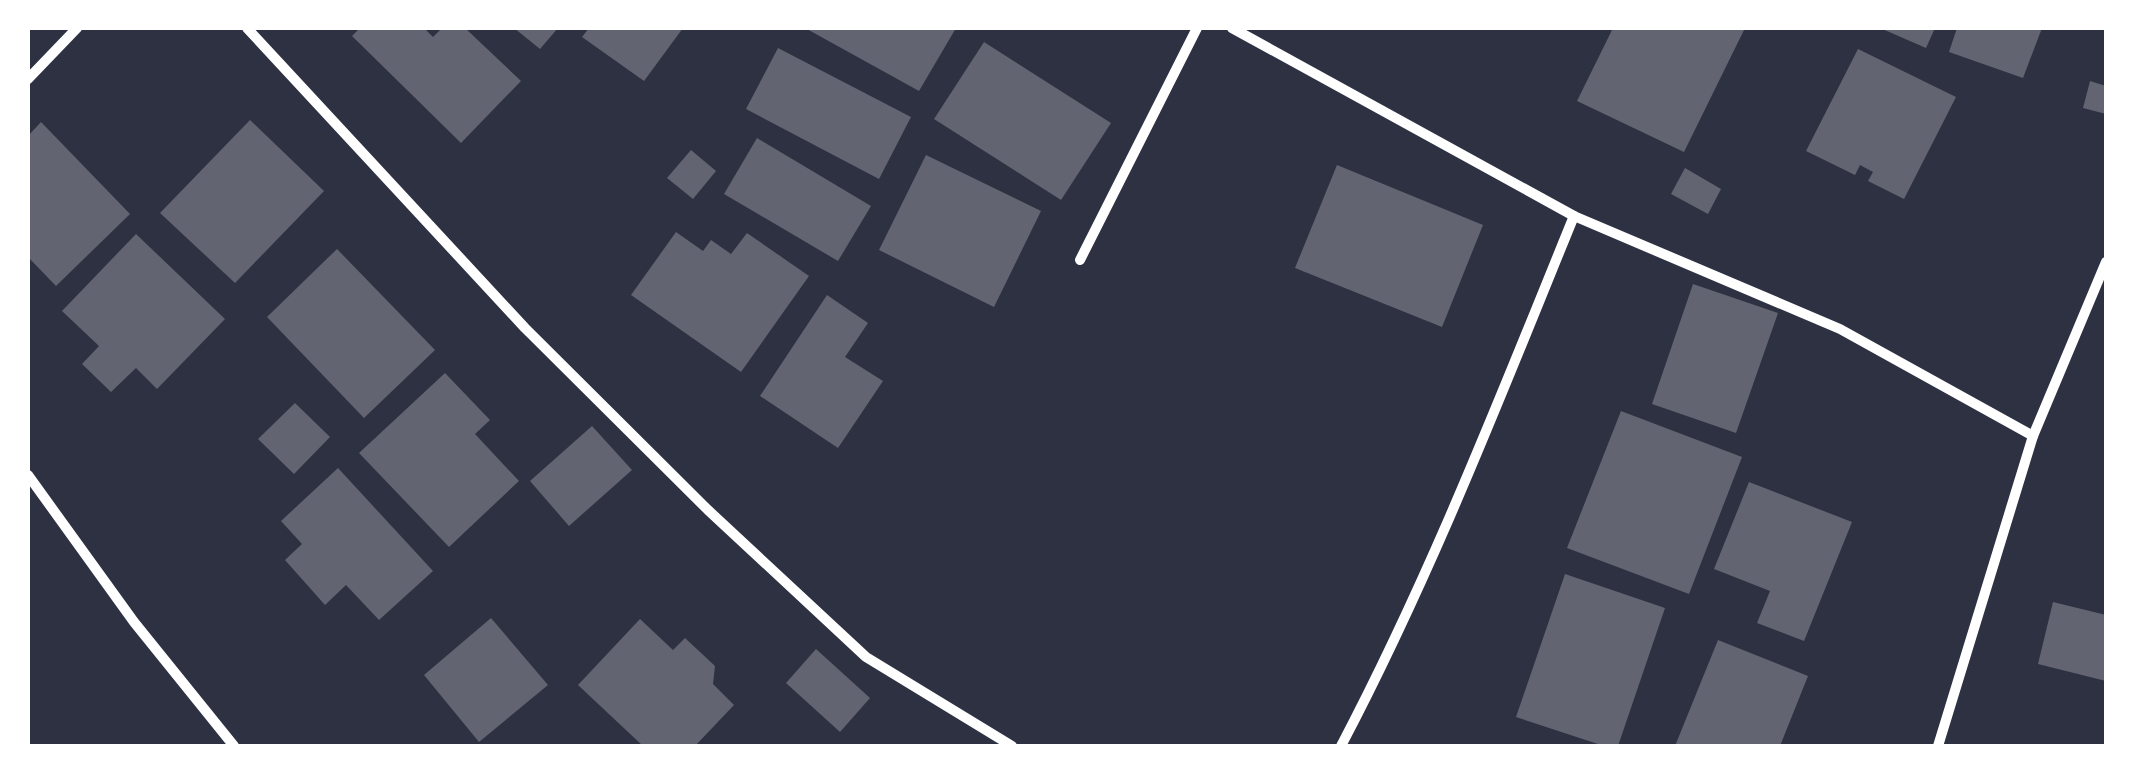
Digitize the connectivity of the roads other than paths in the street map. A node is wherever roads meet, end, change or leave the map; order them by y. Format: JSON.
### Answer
{"nodes":[{"id":1,"x":77,"y":28,"type":"edge"},
{"id":2,"x":247,"y":28,"type":"edge"},
{"id":3,"x":1197,"y":28,"type":"edge"},
{"id":4,"x":1232,"y":28,"type":"edge"},
{"id":5,"x":28,"y":79,"type":"edge"},
{"id":6,"x":1574,"y":216,"type":"junction"},
{"id":7,"x":1080,"y":260,"type":"dead end"},
{"id":8,"x":2106,"y":262,"type":"edge"},
{"id":9,"x":2033,"y":436,"type":"junction"},
{"id":10,"x":28,"y":475,"type":"edge"},
{"id":11,"x":234,"y":746,"type":"edge"},
{"id":12,"x":1012,"y":746,"type":"edge"},
{"id":13,"x":1341,"y":746,"type":"edge"},
{"id":14,"x":1938,"y":746,"type":"edge"}],
"edges":[{"from":1,"to":5,"type":"street"},
{"from":2,"to":12,"type":"street"},
{"from":3,"to":7,"type":"street"},
{"from":4,"to":6,"type":"street"},
{"from":6,"to":9,"type":"street"},
{"from":6,"to":13,"type":"street"},
{"from":8,"to":9,"type":"street"},
{"from":9,"to":14,"type":"street"},
{"from":10,"to":11,"type":"street"}]}
